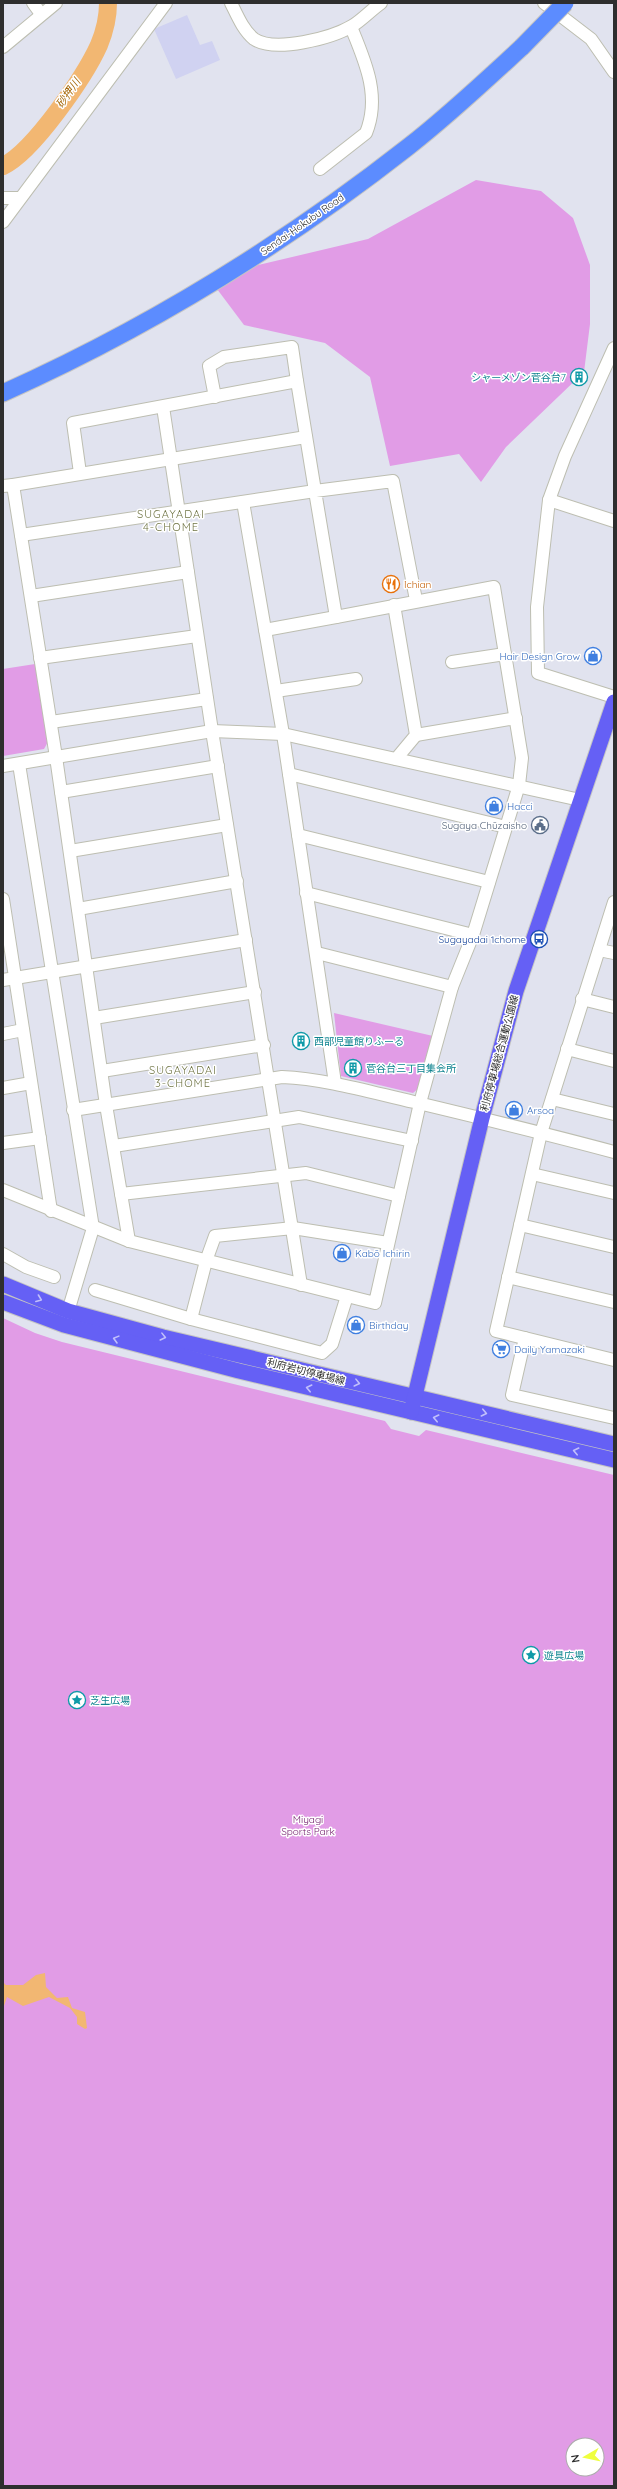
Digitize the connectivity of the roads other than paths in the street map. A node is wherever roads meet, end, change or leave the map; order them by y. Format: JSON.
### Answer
{"nodes":[{"id":1,"x":33,"y":3,"type":"edge"},
{"id":2,"x":56,"y":3,"type":"edge"},
{"id":3,"x":166,"y":3,"type":"edge"},
{"id":4,"x":230,"y":3,"type":"edge"},
{"id":5,"x":381,"y":3,"type":"edge"},
{"id":6,"x":544,"y":3,"type":"edge"},
{"id":7,"x":565,"y":3,"type":"edge"},
{"id":8,"x":41,"y":14,"type":"junction"},
{"id":9,"x":351,"y":27,"type":"junction"},
{"id":10,"x":3,"y":47,"type":"edge"},
{"id":11,"x":614,"y":72,"type":"edge"},
{"id":12,"x":320,"y":169,"type":"dead end"},
{"id":13,"x":3,"y":198,"type":"edge"},
{"id":14,"x":19,"y":198,"type":"junction"},
{"id":15,"x":3,"y":222,"type":"edge"},
{"id":16,"x":614,"y":348,"type":"edge"},
{"id":17,"x":297,"y":382,"type":"junction"},
{"id":18,"x":3,"y":393,"type":"edge"},
{"id":19,"x":215,"y":397,"type":"junction"},
{"id":20,"x":163,"y":407,"type":"junction"},
{"id":21,"x":306,"y":437,"type":"junction"},
{"id":22,"x":171,"y":458,"type":"junction"},
{"id":23,"x":80,"y":473,"type":"junction"},
{"id":24,"x":8,"y":485,"type":"edge"},
{"id":25,"x":315,"y":491,"type":"junction"},
{"id":26,"x":549,"y":500,"type":"junction"},
{"id":27,"x":243,"y":502,"type":"junction"},
{"id":28,"x":179,"y":511,"type":"junction"},
{"id":29,"x":614,"y":521,"type":"edge"},
{"id":30,"x":21,"y":535,"type":"junction"},
{"id":31,"x":188,"y":572,"type":"junction"},
{"id":32,"x":30,"y":596,"type":"junction"},
{"id":33,"x":416,"y":600,"type":"junction"},
{"id":34,"x":394,"y":605,"type":"junction"},
{"id":35,"x":336,"y":617,"type":"junction"},
{"id":36,"x":265,"y":630,"type":"junction"},
{"id":37,"x":198,"y":636,"type":"junction"},
{"id":38,"x":505,"y":654,"type":"junction"},
{"id":39,"x":40,"y":658,"type":"junction"},
{"id":40,"x":452,"y":662,"type":"dead end"},
{"id":41,"x":356,"y":679,"type":"dead end"},
{"id":42,"x":276,"y":691,"type":"junction"},
{"id":43,"x":614,"y":697,"type":"edge"},
{"id":44,"x":207,"y":699,"type":"junction"},
{"id":45,"x":614,"y":702,"type":"edge"},
{"id":46,"x":516,"y":718,"type":"junction"},
{"id":47,"x":50,"y":722,"type":"junction"},
{"id":48,"x":212,"y":731,"type":"junction"},
{"id":49,"x":283,"y":734,"type":"junction"},
{"id":50,"x":416,"y":735,"type":"junction"},
{"id":51,"x":56,"y":757,"type":"junction"},
{"id":52,"x":396,"y":759,"type":"junction"},
{"id":53,"x":19,"y":764,"type":"junction"},
{"id":54,"x":3,"y":766,"type":"edge"},
{"id":55,"x":218,"y":766,"type":"junction"},
{"id":56,"x":289,"y":774,"type":"junction"},
{"id":57,"x":520,"y":785,"type":"junction"},
{"id":58,"x":61,"y":792,"type":"junction"},
{"id":59,"x":580,"y":800,"type":"junction"},
{"id":60,"x":227,"y":825,"type":"junction"},
{"id":61,"x":506,"y":827,"type":"junction"},
{"id":62,"x":298,"y":835,"type":"junction"},
{"id":63,"x":70,"y":851,"type":"junction"},
{"id":64,"x":237,"y":881,"type":"junction"},
{"id":65,"x":489,"y":882,"type":"junction"},
{"id":66,"x":306,"y":893,"type":"junction"},
{"id":67,"x":3,"y":899,"type":"edge"},
{"id":68,"x":614,"y":902,"type":"edge"},
{"id":69,"x":78,"y":909,"type":"junction"},
{"id":70,"x":5,"y":926,"type":"edge"},
{"id":71,"x":473,"y":935,"type":"junction"},
{"id":72,"x":246,"y":940,"type":"junction"},
{"id":73,"x":599,"y":950,"type":"junction"},
{"id":74,"x":317,"y":953,"type":"junction"},
{"id":75,"x":614,"y":953,"type":"edge"},
{"id":76,"x":87,"y":966,"type":"junction"},
{"id":77,"x":52,"y":972,"type":"junction"},
{"id":78,"x":9,"y":979,"type":"edge"},
{"id":79,"x":452,"y":987,"type":"junction"},
{"id":80,"x":255,"y":992,"type":"junction"},
{"id":81,"x":582,"y":999,"type":"junction"},
{"id":82,"x":614,"y":1007,"type":"edge"},
{"id":83,"x":94,"y":1018,"type":"junction"},
{"id":84,"x":23,"y":1030,"type":"junction"},
{"id":85,"x":3,"y":1034,"type":"edge"},
{"id":86,"x":264,"y":1045,"type":"junction"},
{"id":87,"x":566,"y":1050,"type":"junction"},
{"id":88,"x":614,"y":1061,"type":"edge"},
{"id":89,"x":102,"y":1071,"type":"junction"},
{"id":90,"x":269,"y":1079,"type":"junction"},
{"id":91,"x":335,"y":1083,"type":"junction"},
{"id":92,"x":31,"y":1084,"type":"junction"},
{"id":93,"x":3,"y":1088,"type":"edge"},
{"id":94,"x":552,"y":1099,"type":"junction"},
{"id":95,"x":420,"y":1103,"type":"junction"},
{"id":96,"x":106,"y":1105,"type":"junction"},
{"id":97,"x":73,"y":1110,"type":"junction"},
{"id":98,"x":614,"y":1114,"type":"edge"},
{"id":99,"x":482,"y":1118,"type":"junction"},
{"id":100,"x":276,"y":1119,"type":"junction"},
{"id":101,"x":541,"y":1132,"type":"junction"},
{"id":102,"x":40,"y":1138,"type":"junction"},
{"id":103,"x":412,"y":1141,"type":"junction"},
{"id":104,"x":3,"y":1143,"type":"edge"},
{"id":105,"x":114,"y":1146,"type":"junction"},
{"id":106,"x":614,"y":1152,"type":"edge"},
{"id":107,"x":284,"y":1174,"type":"junction"},
{"id":108,"x":532,"y":1174,"type":"junction"},
{"id":109,"x":3,"y":1191,"type":"edge"},
{"id":110,"x":614,"y":1193,"type":"edge"},
{"id":111,"x":122,"y":1194,"type":"junction"},
{"id":112,"x":399,"y":1196,"type":"junction"},
{"id":113,"x":51,"y":1211,"type":"junction"},
{"id":114,"x":520,"y":1225,"type":"junction"},
{"id":115,"x":93,"y":1228,"type":"junction"},
{"id":116,"x":293,"y":1228,"type":"junction"},
{"id":117,"x":129,"y":1241,"type":"junction"},
{"id":118,"x":388,"y":1243,"type":"junction"},
{"id":119,"x":614,"y":1247,"type":"edge"},
{"id":120,"x":3,"y":1254,"type":"edge"},
{"id":121,"x":206,"y":1261,"type":"junction"},
{"id":122,"x":54,"y":1277,"type":"dead end"},
{"id":123,"x":508,"y":1277,"type":"junction"},
{"id":124,"x":3,"y":1284,"type":"edge"},
{"id":125,"x":302,"y":1285,"type":"junction"},
{"id":126,"x":95,"y":1290,"type":"dead end"},
{"id":127,"x":347,"y":1296,"type":"junction"},
{"id":128,"x":3,"y":1302,"type":"edge"},
{"id":129,"x":614,"y":1302,"type":"edge"},
{"id":130,"x":68,"y":1311,"type":"junction"},
{"id":131,"x":191,"y":1319,"type":"junction"},
{"id":132,"x":64,"y":1325,"type":"junction"},
{"id":133,"x":525,"y":1338,"type":"junction"},
{"id":134,"x":614,"y":1360,"type":"edge"},
{"id":135,"x":413,"y":1405,"type":"junction"},
{"id":136,"x":614,"y":1418,"type":"edge"},
{"id":137,"x":614,"y":1444,"type":"edge"},
{"id":138,"x":614,"y":1460,"type":"edge"}],
"edges":[{"from":1,"to":8,"type":"street"},
{"from":2,"to":8,"type":"street"},
{"from":3,"to":14,"type":"street"},
{"from":4,"to":9,"type":"street"},
{"from":5,"to":9,"type":"street"},
{"from":6,"to":11,"type":"street"},
{"from":7,"to":18,"type":"highway","name":"Sendai-Hokubu Road","bridge":true},
{"from":8,"to":10,"type":"street"},
{"from":9,"to":12,"type":"street"},
{"from":13,"to":14,"type":"street"},
{"from":14,"to":15,"type":"street"},
{"from":16,"to":26,"type":"street"},
{"from":17,"to":19,"type":"street"},
{"from":17,"to":19,"type":"street"},
{"from":17,"to":21,"type":"street"},
{"from":19,"to":20,"type":"street"},
{"from":20,"to":22,"type":"street"},
{"from":20,"to":23,"type":"street"},
{"from":21,"to":22,"type":"street"},
{"from":21,"to":25,"type":"street"},
{"from":22,"to":23,"type":"street"},
{"from":22,"to":28,"type":"street"},
{"from":23,"to":24,"type":"street"},
{"from":24,"to":30,"type":"street"},
{"from":25,"to":27,"type":"street"},
{"from":25,"to":33,"type":"street"},
{"from":25,"to":35,"type":"street"},
{"from":26,"to":29,"type":"street"},
{"from":26,"to":43,"type":"street"},
{"from":27,"to":28,"type":"street"},
{"from":27,"to":36,"type":"street"},
{"from":28,"to":30,"type":"street"},
{"from":28,"to":31,"type":"street"},
{"from":30,"to":32,"type":"street"},
{"from":31,"to":32,"type":"street"},
{"from":31,"to":37,"type":"street"},
{"from":32,"to":39,"type":"street"},
{"from":33,"to":34,"type":"street"},
{"from":33,"to":38,"type":"street"},
{"from":34,"to":35,"type":"street"},
{"from":34,"to":50,"type":"street"},
{"from":35,"to":36,"type":"street"},
{"from":36,"to":42,"type":"street"},
{"from":37,"to":39,"type":"street"},
{"from":37,"to":44,"type":"street"},
{"from":38,"to":40,"type":"street"},
{"from":38,"to":46,"type":"street"},
{"from":39,"to":47,"type":"street"},
{"from":41,"to":42,"type":"street"},
{"from":42,"to":49,"type":"street"},
{"from":44,"to":47,"type":"street"},
{"from":44,"to":48,"type":"street"},
{"from":45,"to":59,"type":"main road","name":"利府停車場総合運動公園線"},
{"from":46,"to":50,"type":"street"},
{"from":46,"to":57,"type":"street"},
{"from":47,"to":51,"type":"street"},
{"from":48,"to":49,"type":"street"},
{"from":48,"to":51,"type":"street"},
{"from":48,"to":55,"type":"street"},
{"from":49,"to":52,"type":"street"},
{"from":49,"to":56,"type":"street"},
{"from":50,"to":52,"type":"street"},
{"from":51,"to":53,"type":"street"},
{"from":51,"to":58,"type":"street"},
{"from":52,"to":57,"type":"street"},
{"from":53,"to":54,"type":"street"},
{"from":53,"to":77,"type":"street"},
{"from":55,"to":58,"type":"street"},
{"from":55,"to":60,"type":"street"},
{"from":56,"to":61,"type":"street"},
{"from":56,"to":62,"type":"street"},
{"from":57,"to":59,"type":"street"},
{"from":57,"to":61,"type":"street"},
{"from":58,"to":63,"type":"street"},
{"from":59,"to":99,"type":"main road","name":"利府停車場総合運動公園線"},
{"from":60,"to":63,"type":"street"},
{"from":60,"to":64,"type":"street"},
{"from":61,"to":65,"type":"street"},
{"from":62,"to":65,"type":"street"},
{"from":62,"to":66,"type":"street"},
{"from":63,"to":69,"type":"street"},
{"from":64,"to":69,"type":"street"},
{"from":64,"to":72,"type":"street"},
{"from":65,"to":71,"type":"street"},
{"from":66,"to":71,"type":"street"},
{"from":66,"to":74,"type":"street"},
{"from":67,"to":70,"type":"street"},
{"from":68,"to":73,"type":"street"},
{"from":69,"to":76,"type":"street"},
{"from":70,"to":78,"type":"street"},
{"from":71,"to":79,"type":"street"},
{"from":72,"to":76,"type":"street"},
{"from":72,"to":80,"type":"street"},
{"from":73,"to":75,"type":"street"},
{"from":73,"to":81,"type":"street"},
{"from":74,"to":79,"type":"street"},
{"from":74,"to":91,"type":"street"},
{"from":76,"to":77,"type":"street"},
{"from":76,"to":83,"type":"street"},
{"from":77,"to":78,"type":"street"},
{"from":77,"to":97,"type":"street"},
{"from":78,"to":84,"type":"street"},
{"from":79,"to":95,"type":"street"},
{"from":80,"to":83,"type":"street"},
{"from":80,"to":86,"type":"street"},
{"from":81,"to":82,"type":"street"},
{"from":81,"to":87,"type":"street"},
{"from":83,"to":89,"type":"street"},
{"from":84,"to":85,"type":"street"},
{"from":84,"to":92,"type":"street"},
{"from":86,"to":89,"type":"street"},
{"from":86,"to":90,"type":"street"},
{"from":87,"to":88,"type":"street"},
{"from":87,"to":94,"type":"street"},
{"from":89,"to":96,"type":"street"},
{"from":90,"to":91,"type":"street"},
{"from":90,"to":96,"type":"street"},
{"from":90,"to":100,"type":"street"},
{"from":91,"to":95,"type":"street"},
{"from":92,"to":93,"type":"street"},
{"from":92,"to":102,"type":"street"},
{"from":94,"to":98,"type":"street"},
{"from":94,"to":101,"type":"street"},
{"from":95,"to":99,"type":"street"},
{"from":95,"to":103,"type":"street"},
{"from":96,"to":97,"type":"street"},
{"from":96,"to":105,"type":"street"},
{"from":97,"to":115,"type":"street"},
{"from":99,"to":101,"type":"street"},
{"from":99,"to":135,"type":"main road","name":"利府停車場総合運動公園線"},
{"from":100,"to":103,"type":"street"},
{"from":100,"to":105,"type":"street"},
{"from":100,"to":107,"type":"street"},
{"from":101,"to":106,"type":"street"},
{"from":101,"to":108,"type":"street"},
{"from":102,"to":104,"type":"street"},
{"from":102,"to":113,"type":"street"},
{"from":103,"to":112,"type":"street"},
{"from":105,"to":111,"type":"street"},
{"from":107,"to":111,"type":"street"},
{"from":107,"to":112,"type":"street"},
{"from":107,"to":116,"type":"street"},
{"from":108,"to":110,"type":"street"},
{"from":108,"to":114,"type":"street"},
{"from":109,"to":113,"type":"street"},
{"from":111,"to":117,"type":"street"},
{"from":112,"to":118,"type":"street"},
{"from":113,"to":115,"type":"street"},
{"from":114,"to":119,"type":"street"},
{"from":114,"to":123,"type":"street"},
{"from":115,"to":117,"type":"street"},
{"from":115,"to":130,"type":"street"},
{"from":116,"to":118,"type":"street"},
{"from":116,"to":121,"type":"street"},
{"from":116,"to":125,"type":"street"},
{"from":117,"to":121,"type":"street"},
{"from":118,"to":127,"type":"street"},
{"from":120,"to":122,"type":"street"},
{"from":121,"to":125,"type":"street"},
{"from":121,"to":131,"type":"street"},
{"from":123,"to":129,"type":"street"},
{"from":123,"to":133,"type":"street"},
{"from":124,"to":130,"type":"main road","name":"利府岩切停車場線","one_way":true},
{"from":125,"to":127,"type":"street"},
{"from":126,"to":131,"type":"street"},
{"from":127,"to":131,"type":"street"},
{"from":128,"to":132,"type":"main road","name":"利府岩切停車場線"},
{"from":130,"to":132,"type":"street"},
{"from":130,"to":135,"type":"main road","name":"利府岩切停車場線","one_way":true},
{"from":135,"to":132,"type":"main road","name":"利府岩切停車場線","one_way":true},
{"from":133,"to":134,"type":"street"},
{"from":133,"to":136,"type":"street"},
{"from":135,"to":137,"type":"main road","name":"利府岩切停車場線","one_way":true},
{"from":138,"to":135,"type":"main road","name":"利府岩切停車場線","one_way":true}]}
